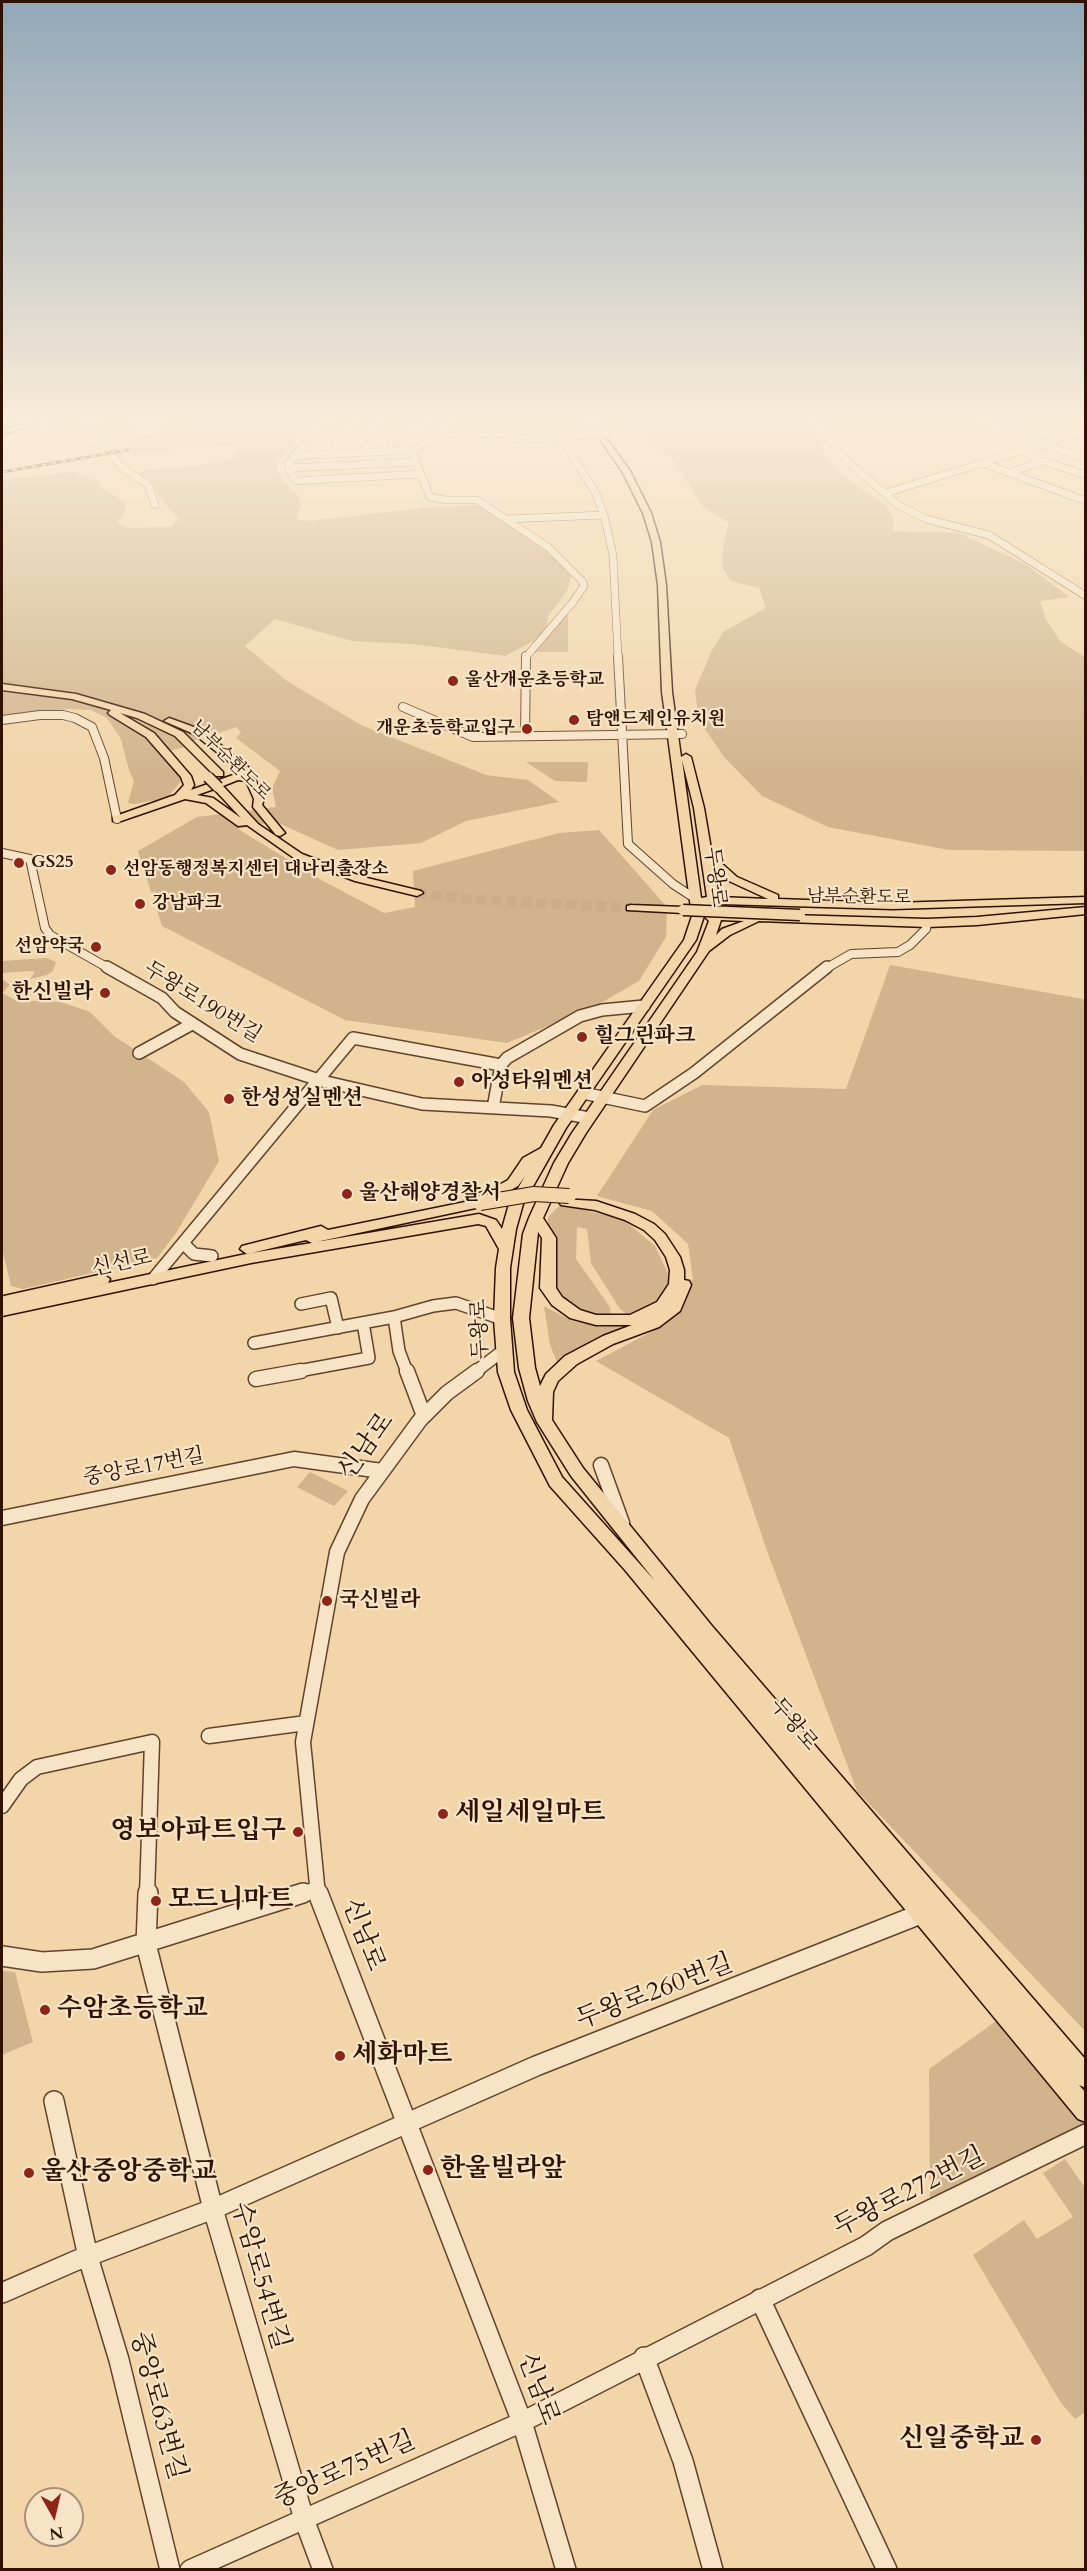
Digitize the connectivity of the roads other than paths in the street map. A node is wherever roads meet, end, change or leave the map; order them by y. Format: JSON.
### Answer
{"nodes":[{"id":1,"x":532,"y":537,"type":"edge"},
{"id":2,"x":609,"y":537,"type":"edge"},
{"id":3,"x":663,"y":537,"type":"edge"},
{"id":4,"x":993,"y":537,"type":"edge"},
{"id":5,"x":1086,"y":596,"type":"edge"},
{"id":6,"x":2,"y":687,"type":"edge"},
{"id":7,"x":2,"y":693,"type":"edge"},
{"id":8,"x":95,"y":704,"type":"junction"},
{"id":9,"x":403,"y":707,"type":"dead end"},
{"id":10,"x":2,"y":720,"type":"edge"},
{"id":11,"x":621,"y":734,"type":"junction"},
{"id":12,"x":678,"y":734,"type":"junction"},
{"id":13,"x":525,"y":736,"type":"junction"},
{"id":14,"x":228,"y":783,"type":"junction"},
{"id":15,"x":177,"y":798,"type":"junction"},
{"id":16,"x":117,"y":819,"type":"joint"},
{"id":17,"x":280,"y":833,"type":"junction"},
{"id":18,"x":704,"y":845,"type":"junction"},
{"id":19,"x":2,"y":853,"type":"edge"},
{"id":20,"x":316,"y":863,"type":"junction"},
{"id":21,"x":697,"y":899,"type":"junction"},
{"id":22,"x":714,"y":900,"type":"junction"},
{"id":23,"x":764,"y":902,"type":"junction"},
{"id":24,"x":1086,"y":902,"type":"edge"},
{"id":25,"x":631,"y":904,"type":"tunnel mouth"},
{"id":26,"x":802,"y":909,"type":"junction"},
{"id":27,"x":1086,"y":909,"type":"edge"},
{"id":28,"x":698,"y":916,"type":"junction"},
{"id":29,"x":715,"y":917,"type":"junction"},
{"id":30,"x":765,"y":919,"type":"junction"},
{"id":31,"x":927,"y":923,"type":"junction"},
{"id":32,"x":703,"y":952,"type":"junction"},
{"id":33,"x":644,"y":1006,"type":"junction"},
{"id":34,"x":192,"y":1024,"type":"junction"},
{"id":35,"x":139,"y":1053,"type":"dead end"},
{"id":36,"x":501,"y":1065,"type":"junction"},
{"id":37,"x":316,"y":1080,"type":"junction"},
{"id":38,"x":584,"y":1094,"type":"junction"},
{"id":39,"x":604,"y":1099,"type":"junction"},
{"id":40,"x":493,"y":1108,"type":"junction"},
{"id":41,"x":569,"y":1114,"type":"junction"},
{"id":42,"x":590,"y":1118,"type":"junction"},
{"id":43,"x":546,"y":1151,"type":"junction"},
{"id":44,"x":567,"y":1199,"type":"junction"},
{"id":45,"x":536,"y":1218,"type":"junction"},
{"id":46,"x":183,"y":1242,"type":"junction"},
{"id":47,"x":507,"y":1251,"type":"junction"},
{"id":48,"x":249,"y":1253,"type":"junction"},
{"id":49,"x":212,"y":1256,"type":"junction"},
{"id":50,"x":158,"y":1273,"type":"junction"},
{"id":51,"x":2,"y":1302,"type":"edge"},
{"id":52,"x":301,"y":1304,"type":"dead end"},
{"id":53,"x":2,"y":1311,"type":"edge"},
{"id":54,"x":394,"y":1317,"type":"junction"},
{"id":55,"x":502,"y":1319,"type":"junction"},
{"id":56,"x":363,"y":1323,"type":"junction"},
{"id":57,"x":338,"y":1328,"type":"junction"},
{"id":58,"x":254,"y":1343,"type":"dead end"},
{"id":59,"x":504,"y":1350,"type":"junction"},
{"id":60,"x":256,"y":1379,"type":"dead end"},
{"id":61,"x":424,"y":1416,"type":"junction"},
{"id":62,"x":545,"y":1422,"type":"junction"},
{"id":63,"x":601,"y":1465,"type":"dead end"},
{"id":64,"x":382,"y":1472,"type":"junction"},
{"id":65,"x":2,"y":1518,"type":"edge"},
{"id":66,"x":626,"y":1533,"type":"junction"},
{"id":67,"x":306,"y":1723,"type":"junction"},
{"id":68,"x":209,"y":1736,"type":"dead end"},
{"id":69,"x":2,"y":1806,"type":"edge"},
{"id":70,"x":316,"y":1889,"type":"junction"},
{"id":71,"x":923,"y":1913,"type":"junction"},
{"id":72,"x":146,"y":1944,"type":"junction"},
{"id":73,"x":2,"y":1956,"type":"edge"},
{"id":74,"x":1086,"y":2077,"type":"edge"},
{"id":75,"x":54,"y":2101,"type":"dead end"},
{"id":76,"x":1086,"y":2111,"type":"edge"},
{"id":77,"x":407,"y":2125,"type":"junction"},
{"id":78,"x":1086,"y":2134,"type":"edge"},
{"id":79,"x":213,"y":2208,"type":"junction"},
{"id":80,"x":88,"y":2257,"type":"junction"},
{"id":81,"x":2,"y":2293,"type":"edge"},
{"id":82,"x":760,"y":2299,"type":"junction"},
{"id":83,"x":644,"y":2357,"type":"junction"},
{"id":84,"x":522,"y":2422,"type":"junction"},
{"id":85,"x":304,"y":2519,"type":"junction"},
{"id":86,"x":170,"y":2570,"type":"edge"},
{"id":87,"x":190,"y":2570,"type":"edge"},
{"id":88,"x":323,"y":2570,"type":"edge"},
{"id":89,"x":566,"y":2570,"type":"edge"},
{"id":90,"x":713,"y":2570,"type":"edge"},
{"id":91,"x":886,"y":2570,"type":"edge"}],
"edges":[{"from":1,"to":13,"type":"street"},
{"from":2,"to":11,"type":"street"},
{"from":3,"to":12,"type":"main road","name":"두왕로"},
{"from":4,"to":5,"type":"street"},
{"from":6,"to":8,"type":"main road","name":"남부순환도로"},
{"from":7,"to":8,"type":"main road","name":"남부순환도로"},
{"from":8,"to":14,"type":"main road","name":"남부순환도로","bridge":true},
{"from":8,"to":14,"type":"main road"},
{"from":8,"to":15,"type":"main road"},
{"from":9,"to":13,"type":"street"},
{"from":10,"to":16,"type":"street"},
{"from":11,"to":12,"type":"street"},
{"from":11,"to":13,"type":"street"},
{"from":11,"to":21,"type":"street"},
{"from":12,"to":18,"type":"main road","name":"두왕로"},
{"from":12,"to":21,"type":"main road","name":"두왕로"},
{"from":14,"to":15,"type":"main road"},
{"from":14,"to":17,"type":"main road","name":"남부순환도로"},
{"from":14,"to":17,"type":"main road"},
{"from":14,"to":20,"type":"main road","name":"남부순환도로"},
{"from":15,"to":16,"type":"main road"},
{"from":15,"to":20,"type":"main road"},
{"from":17,"to":20,"type":"main road","name":"남부순환도로"},
{"from":18,"to":22,"type":"main road","name":"두왕로"},
{"from":18,"to":26,"type":"main road"},
{"from":19,"to":34,"type":"street","name":"두왕로190번길"},
{"from":21,"to":22,"type":"main road"},
{"from":21,"to":28,"type":"main road","name":"두왕로"},
{"from":21,"to":29,"type":"street"},
{"from":22,"to":23,"type":"main road"},
{"from":22,"to":29,"type":"main road","name":"두왕로"},
{"from":23,"to":26,"type":"main road"},
{"from":23,"to":30,"type":"main road"},
{"from":24,"to":26,"type":"main road","name":"남부순환도로"},
{"from":25,"to":26,"type":"main road","name":"남부순환도로","bridge":true},
{"from":26,"to":27,"type":"main road","name":"남부순환도로"},
{"from":27,"to":31,"type":"main road"},
{"from":28,"to":29,"type":"main road"},
{"from":28,"to":33,"type":"main road","name":"두왕로"},
{"from":29,"to":30,"type":"main road"},
{"from":29,"to":32,"type":"main road","name":"두왕로"},
{"from":30,"to":31,"type":"main road"},
{"from":30,"to":32,"type":"main road"},
{"from":31,"to":39,"type":"street"},
{"from":32,"to":39,"type":"main road","name":"두왕로"},
{"from":33,"to":36,"type":"street"},
{"from":33,"to":38,"type":"main road","name":"두왕로"},
{"from":34,"to":35,"type":"street"},
{"from":34,"to":37,"type":"street","name":"두왕로190번길"},
{"from":36,"to":37,"type":"street"},
{"from":36,"to":40,"type":"street"},
{"from":37,"to":40,"type":"street","name":"두왕로190번길"},
{"from":37,"to":46,"type":"street"},
{"from":38,"to":39,"type":"street"},
{"from":38,"to":41,"type":"main road","name":"두왕로"},
{"from":39,"to":42,"type":"main road","name":"두왕로"},
{"from":40,"to":41,"type":"street","name":"두왕로190번길"},
{"from":41,"to":42,"type":"street","name":"두왕로190번길"},
{"from":41,"to":43,"type":"main road","name":"두왕로"},
{"from":42,"to":45,"type":"main road","name":"두왕로"},
{"from":43,"to":47,"type":"main road","name":"두왕로"},
{"from":43,"to":48,"type":"main road"},
{"from":44,"to":45,"type":"main road"},
{"from":44,"to":48,"type":"main road"},
{"from":44,"to":62,"type":"main road"},
{"from":45,"to":62,"type":"main road","name":"두왕로"},
{"from":46,"to":49,"type":"street"},
{"from":46,"to":50,"type":"street"},
{"from":47,"to":48,"type":"main road"},
{"from":47,"to":55,"type":"main road","name":"두왕로"},
{"from":48,"to":49,"type":"main road","name":"신선로"},
{"from":48,"to":50,"type":"main road","name":"신선로"},
{"from":49,"to":50,"type":"main road","name":"신선로"},
{"from":50,"to":51,"type":"main road","name":"신선로"},
{"from":50,"to":53,"type":"main road","name":"신선로"},
{"from":52,"to":57,"type":"street"},
{"from":54,"to":55,"type":"street"},
{"from":54,"to":56,"type":"street"},
{"from":54,"to":61,"type":"street"},
{"from":55,"to":59,"type":"main road","name":"두왕로"},
{"from":56,"to":57,"type":"street"},
{"from":56,"to":60,"type":"street"},
{"from":57,"to":58,"type":"street"},
{"from":59,"to":61,"type":"street","name":"신남로"},
{"from":59,"to":71,"type":"main road","name":"두왕로"},
{"from":61,"to":64,"type":"street","name":"신남로"},
{"from":62,"to":66,"type":"main road","name":"두왕로"},
{"from":63,"to":66,"type":"street"},
{"from":64,"to":65,"type":"street","name":"중앙로17번길"},
{"from":64,"to":67,"type":"street","name":"신남로"},
{"from":66,"to":74,"type":"main road","name":"두왕로"},
{"from":67,"to":68,"type":"street"},
{"from":67,"to":70,"type":"street","name":"신남로"},
{"from":69,"to":72,"type":"street","name":"수암로54번길"},
{"from":70,"to":72,"type":"street"},
{"from":70,"to":77,"type":"street","name":"신남로"},
{"from":71,"to":76,"type":"main road","name":"두왕로"},
{"from":71,"to":77,"type":"street","name":"두왕로260번길"},
{"from":72,"to":73,"type":"street"},
{"from":72,"to":79,"type":"street","name":"수암로54번길"},
{"from":75,"to":80,"type":"street","name":"중앙로63번길"},
{"from":77,"to":79,"type":"street"},
{"from":77,"to":84,"type":"street","name":"신남로"},
{"from":78,"to":82,"type":"street","name":"두왕로272번길"},
{"from":79,"to":80,"type":"street"},
{"from":79,"to":85,"type":"street","name":"수암로54번길"},
{"from":80,"to":81,"type":"street"},
{"from":80,"to":86,"type":"street","name":"중앙로63번길"},
{"from":82,"to":83,"type":"street","name":"두왕로272번길"},
{"from":82,"to":91,"type":"street"},
{"from":83,"to":84,"type":"street","name":"두왕로272번길"},
{"from":83,"to":90,"type":"street"},
{"from":84,"to":85,"type":"street","name":"중앙로75번길"},
{"from":84,"to":89,"type":"street","name":"신남로"},
{"from":85,"to":87,"type":"street","name":"중앙로75번길"},
{"from":85,"to":88,"type":"street","name":"수암로54번길"}]}
